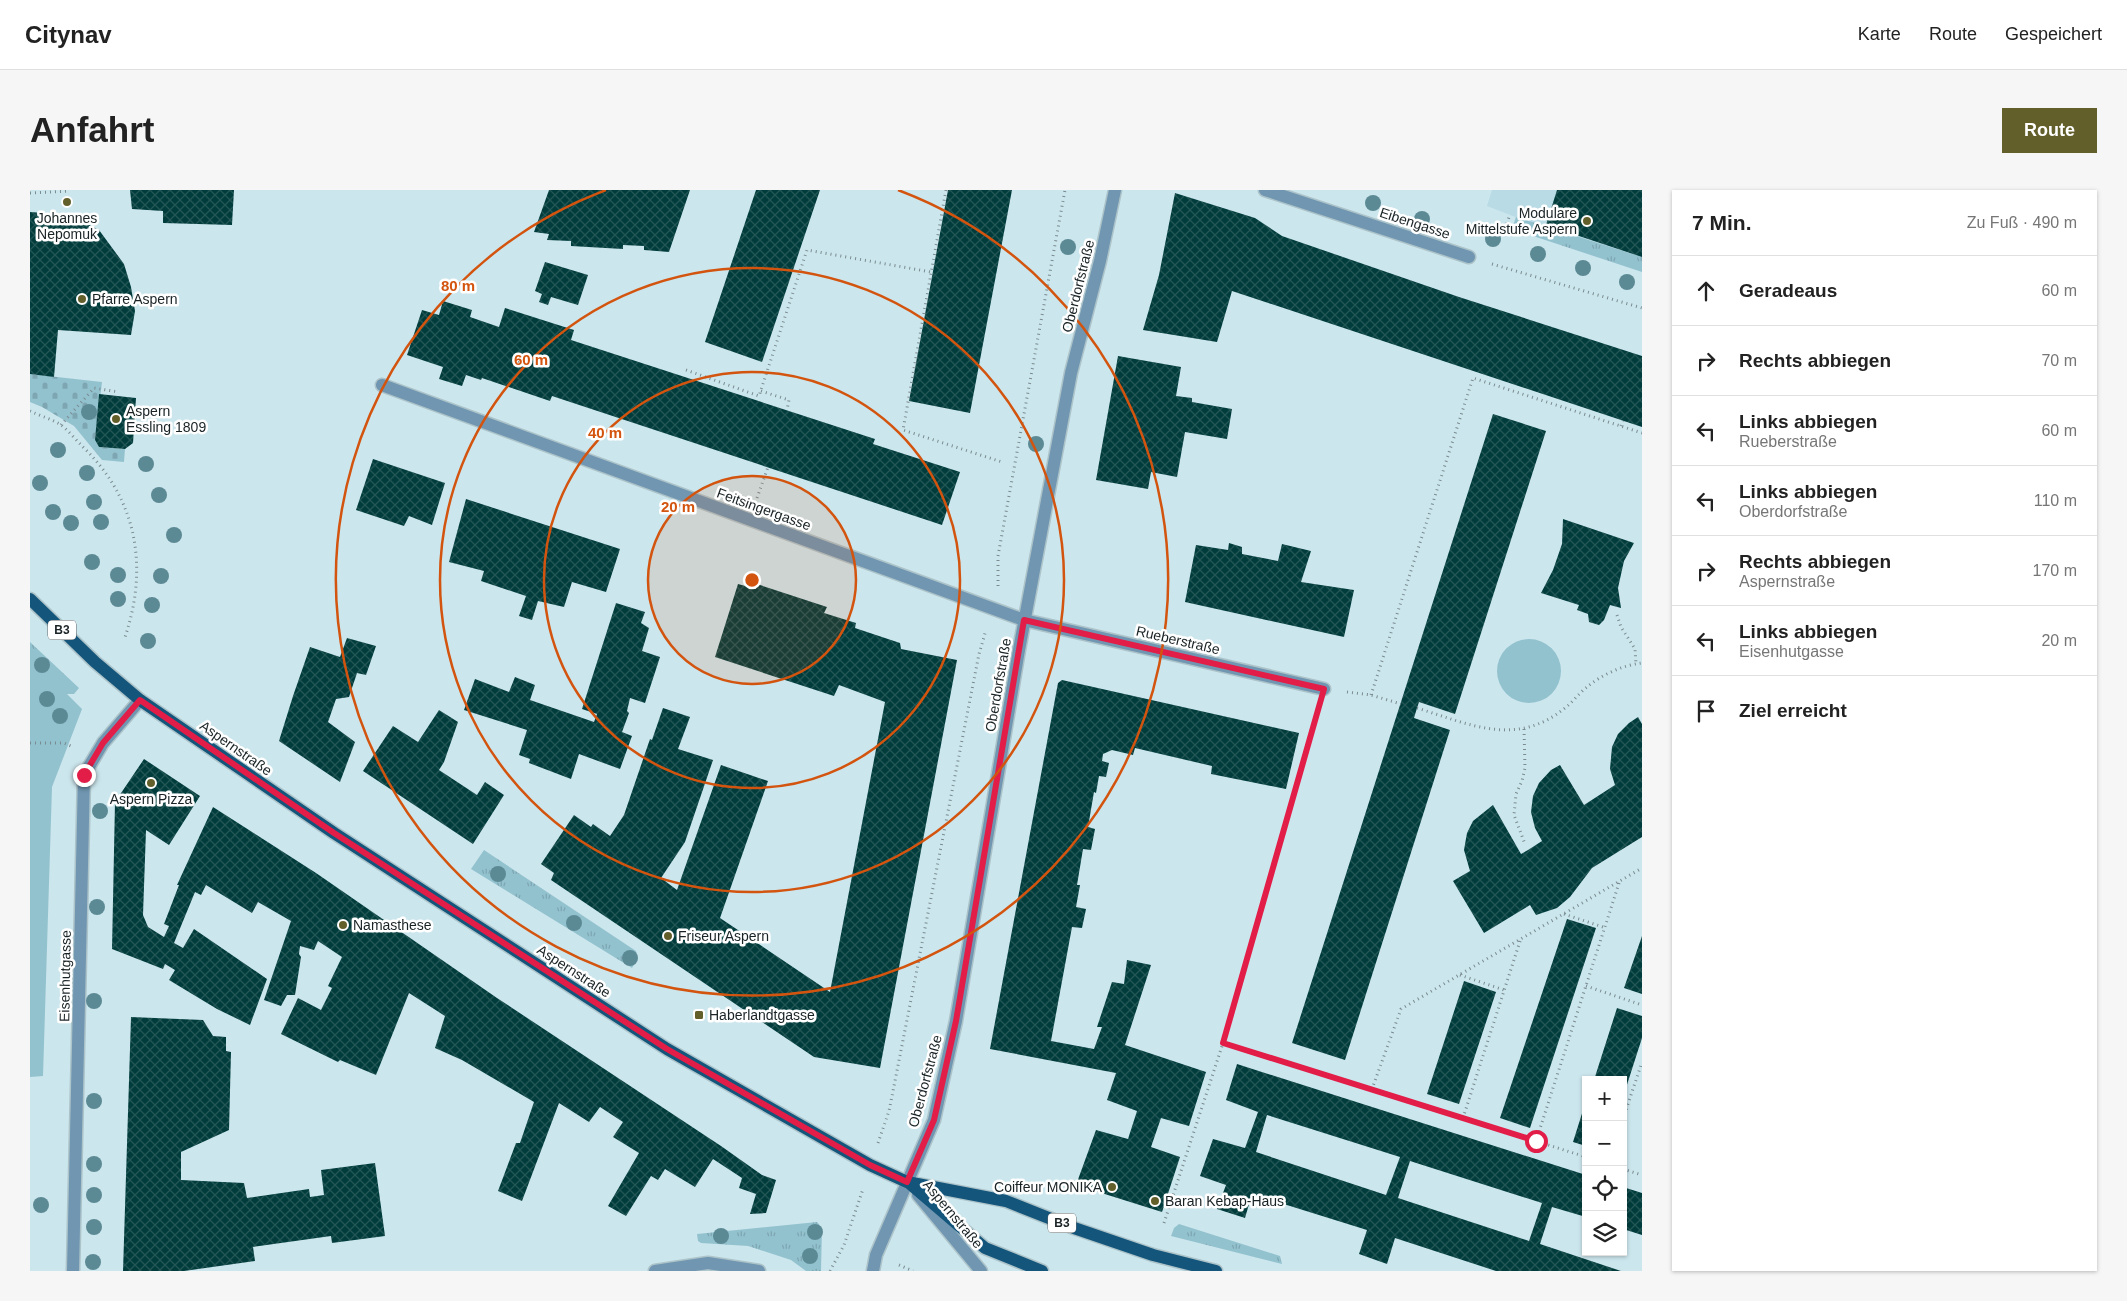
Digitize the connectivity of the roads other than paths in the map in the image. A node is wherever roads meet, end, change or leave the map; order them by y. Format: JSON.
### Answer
{"nodes":[{"id":1,"x":1115,"y":190,"type":"edge"},
{"id":2,"x":1265,"y":190,"type":"edge"},
{"id":3,"x":1469,"y":258,"type":"road end"},
{"id":4,"x":382,"y":385,"type":"dead end"},
{"id":5,"x":30,"y":599,"type":"edge"},
{"id":6,"x":1024,"y":620,"type":"junction"},
{"id":7,"x":1324,"y":689,"type":"road end"},
{"id":8,"x":140,"y":700,"type":"junction"},
{"id":9,"x":907,"y":1182,"type":"junction"},
{"id":10,"x":73,"y":1271,"type":"edge"},
{"id":11,"x":655,"y":1271,"type":"edge"},
{"id":12,"x":759,"y":1271,"type":"edge"},
{"id":13,"x":873,"y":1271,"type":"edge"},
{"id":14,"x":981,"y":1271,"type":"edge"},
{"id":15,"x":1042,"y":1271,"type":"edge"},
{"id":16,"x":1216,"y":1271,"type":"edge"}],
"edges":[{"from":1,"to":6,"type":"street","name":"Oberdorfstraße"},
{"from":2,"to":3,"type":"street","name":"Eibengasse"},
{"from":4,"to":6,"type":"street","name":"Feitsingergasse"},
{"from":5,"to":8,"type":"main road","number":"B3"},
{"from":6,"to":7,"type":"street","name":"Rueberstraße"},
{"from":6,"to":9,"type":"street","name":"Oberdorfstraße"},
{"from":8,"to":9,"type":"main road","name":"Aspernstraße","number":"B3"},
{"from":8,"to":10,"type":"street","name":"Eisenhutgasse"},
{"from":9,"to":13,"type":"street","name":"Oberdorfstraße"},
{"from":9,"to":14,"type":"street","name":"Aspernstraße"},
{"from":9,"to":15,"type":"main road","number":"B3"},
{"from":9,"to":16,"type":"main road","number":"B3"},
{"from":11,"to":12,"type":"street"}]}
